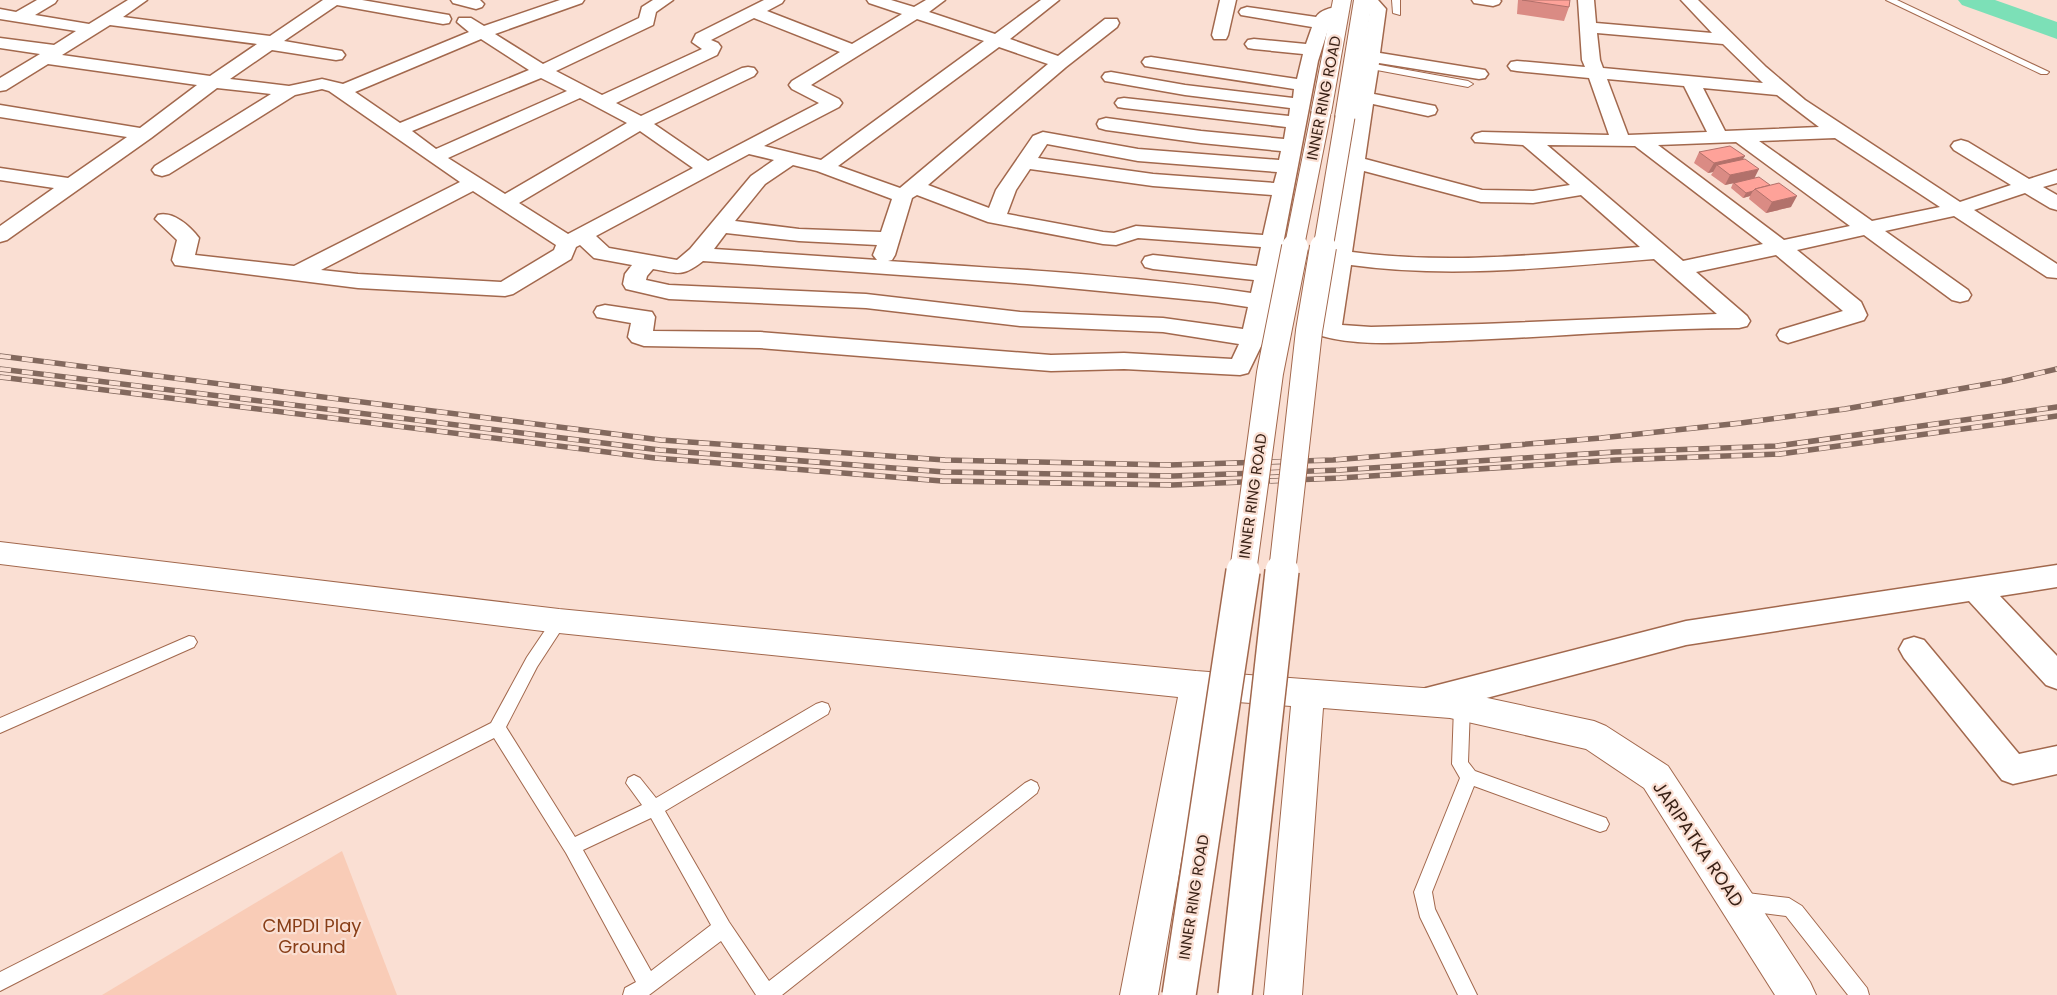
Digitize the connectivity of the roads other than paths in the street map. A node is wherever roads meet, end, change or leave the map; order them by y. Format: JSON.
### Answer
{"nodes":[{"id":1,"x":49,"y":0,"type":"edge"},
{"id":2,"x":139,"y":0,"type":"edge"},
{"id":3,"x":334,"y":0,"type":"edge"},
{"id":4,"x":459,"y":0,"type":"edge"},
{"id":5,"x":576,"y":0,"type":"edge"},
{"id":6,"x":665,"y":0,"type":"edge"},
{"id":7,"x":776,"y":0,"type":"edge"},
{"id":8,"x":875,"y":0,"type":"edge"},
{"id":9,"x":937,"y":0,"type":"edge"},
{"id":10,"x":1051,"y":0,"type":"edge"},
{"id":11,"x":1228,"y":0,"type":"edge"},
{"id":12,"x":1363,"y":0,"type":"edge"},
{"id":13,"x":1370,"y":0,"type":"edge"},
{"id":14,"x":1396,"y":0,"type":"edge"},
{"id":15,"x":1586,"y":0,"type":"edge"},
{"id":16,"x":1689,"y":0,"type":"edge"},
{"id":17,"x":1890,"y":0,"type":"edge"},
{"id":18,"x":476,"y":4,"type":"dead end"},
{"id":19,"x":1341,"y":6,"type":"edge"},
{"id":20,"x":753,"y":12,"type":"junction"},
{"id":21,"x":1247,"y":12,"type":"dead end"},
{"id":22,"x":916,"y":13,"type":"junction"},
{"id":23,"x":0,"y":14,"type":"edge"},
{"id":24,"x":1397,"y":14,"type":"dead end"},
{"id":25,"x":18,"y":17,"type":"junction"},
{"id":26,"x":443,"y":19,"type":"dead end"},
{"id":27,"x":107,"y":20,"type":"junction"},
{"id":28,"x":465,"y":22,"type":"dead end"},
{"id":29,"x":1111,"y":23,"type":"dead end"},
{"id":30,"x":1322,"y":23,"type":"junction"},
{"id":31,"x":1588,"y":27,"type":"junction"},
{"id":32,"x":92,"y":29,"type":"junction"},
{"id":33,"x":481,"y":33,"type":"junction"},
{"id":34,"x":1220,"y":36,"type":"dead end"},
{"id":35,"x":1728,"y":39,"type":"junction"},
{"id":36,"x":997,"y":40,"type":"junction"},
{"id":37,"x":0,"y":43,"type":"edge"},
{"id":38,"x":271,"y":43,"type":"junction"},
{"id":39,"x":1254,"y":44,"type":"dead end"},
{"id":40,"x":1313,"y":50,"type":"junction"},
{"id":41,"x":854,"y":51,"type":"junction"},
{"id":42,"x":50,"y":55,"type":"junction"},
{"id":43,"x":336,"y":55,"type":"dead end"},
{"id":44,"x":1151,"y":62,"type":"dead end"},
{"id":45,"x":1370,"y":62,"type":"junction"},
{"id":46,"x":1060,"y":63,"type":"junction"},
{"id":47,"x":1517,"y":66,"type":"dead end"},
{"id":48,"x":542,"y":71,"type":"junction"},
{"id":49,"x":748,"y":72,"type":"dead end"},
{"id":50,"x":2044,"y":72,"type":"dead end"},
{"id":51,"x":1595,"y":73,"type":"junction"},
{"id":52,"x":1111,"y":78,"type":"dead end"},
{"id":53,"x":1473,"y":79,"type":"dead end"},
{"id":54,"x":1690,"y":81,"type":"junction"},
{"id":55,"x":213,"y":82,"type":"junction"},
{"id":56,"x":1304,"y":85,"type":"junction"},
{"id":57,"x":0,"y":86,"type":"edge"},
{"id":58,"x":1782,"y":90,"type":"junction"},
{"id":59,"x":289,"y":91,"type":"junction"},
{"id":60,"x":343,"y":91,"type":"junction"},
{"id":61,"x":582,"y":91,"type":"junction"},
{"id":62,"x":602,"y":102,"type":"junction"},
{"id":63,"x":1124,"y":103,"type":"dead end"},
{"id":64,"x":0,"y":110,"type":"edge"},
{"id":65,"x":1428,"y":110,"type":"dead end"},
{"id":66,"x":1325,"y":111,"type":"junction"},
{"id":67,"x":642,"y":122,"type":"junction"},
{"id":68,"x":1106,"y":124,"type":"dead end"},
{"id":69,"x":398,"y":130,"type":"junction"},
{"id":70,"x":1839,"y":132,"type":"junction"},
{"id":71,"x":144,"y":134,"type":"junction"},
{"id":72,"x":1740,"y":136,"type":"junction"},
{"id":73,"x":1719,"y":137,"type":"junction"},
{"id":74,"x":1482,"y":138,"type":"dead end"},
{"id":75,"x":1528,"y":139,"type":"junction"},
{"id":76,"x":1630,"y":141,"type":"junction"},
{"id":77,"x":1292,"y":146,"type":"junction"},
{"id":78,"x":1961,"y":146,"type":"dead end"},
{"id":79,"x":747,"y":148,"type":"junction"},
{"id":80,"x":434,"y":157,"type":"junction"},
{"id":81,"x":790,"y":158,"type":"junction"},
{"id":82,"x":1025,"y":162,"type":"junction"},
{"id":83,"x":1354,"y":162,"type":"junction"},
{"id":84,"x":824,"y":167,"type":"junction"},
{"id":85,"x":1288,"y":167,"type":"junction"},
{"id":86,"x":707,"y":168,"type":"junction"},
{"id":87,"x":162,"y":170,"type":"dead end"},
{"id":88,"x":0,"y":174,"type":"edge"},
{"id":89,"x":2057,"y":176,"type":"edge"},
{"id":90,"x":474,"y":183,"type":"junction"},
{"id":91,"x":72,"y":185,"type":"junction"},
{"id":92,"x":2027,"y":186,"type":"junction"},
{"id":93,"x":1584,"y":189,"type":"junction"},
{"id":94,"x":1283,"y":190,"type":"junction"},
{"id":95,"x":909,"y":192,"type":"junction"},
{"id":96,"x":505,"y":203,"type":"junction"},
{"id":97,"x":2057,"y":204,"type":"edge"},
{"id":98,"x":1958,"y":209,"type":"junction"},
{"id":99,"x":995,"y":218,"type":"junction"},
{"id":100,"x":166,"y":219,"type":"dead end"},
{"id":101,"x":721,"y":226,"type":"junction"},
{"id":102,"x":1868,"y":230,"type":"junction"},
{"id":103,"x":0,"y":236,"type":"edge"},
{"id":104,"x":574,"y":239,"type":"junction"},
{"id":105,"x":889,"y":239,"type":"junction"},
{"id":106,"x":1273,"y":242,"type":"junction"},
{"id":107,"x":1781,"y":248,"type":"junction"},
{"id":108,"x":1658,"y":252,"type":"junction"},
{"id":109,"x":698,"y":254,"type":"junction"},
{"id":110,"x":1340,"y":257,"type":"junction"},
{"id":111,"x":648,"y":261,"type":"junction"},
{"id":112,"x":1153,"y":262,"type":"dead end"},
{"id":113,"x":880,"y":268,"type":"junction"},
{"id":114,"x":1678,"y":269,"type":"junction"},
{"id":115,"x":2055,"y":272,"type":"dead end"},
{"id":116,"x":296,"y":274,"type":"junction"},
{"id":117,"x":1266,"y":274,"type":"junction"},
{"id":118,"x":1960,"y":296,"type":"dead end"},
{"id":119,"x":1261,"y":302,"type":"junction"},
{"id":120,"x":605,"y":312,"type":"dead end"},
{"id":121,"x":1788,"y":335,"type":"dead end"},
{"id":122,"x":1253,"y":338,"type":"junction"},
{"id":123,"x":0,"y":553,"type":"edge"},
{"id":124,"x":2057,"y":576,"type":"edge"},
{"id":125,"x":1975,"y":588,"type":"junction"},
{"id":126,"x":559,"y":621,"type":"junction"},
{"id":127,"x":189,"y":642,"type":"dead end"},
{"id":128,"x":1914,"y":649,"type":"dead end"},
{"id":129,"x":2057,"y":676,"type":"edge"},
{"id":130,"x":1196,"y":685,"type":"junction"},
{"id":131,"x":1308,"y":693,"type":"junction"},
{"id":132,"x":1421,"y":702,"type":"junction"},
{"id":133,"x":1462,"y":707,"type":"junction"},
{"id":134,"x":822,"y":709,"type":"dead end"},
{"id":135,"x":0,"y":726,"type":"edge"},
{"id":136,"x":497,"y":728,"type":"junction"},
{"id":137,"x":2057,"y":760,"type":"edge"},
{"id":138,"x":1468,"y":777,"type":"junction"},
{"id":139,"x":634,"y":783,"type":"dead end"},
{"id":140,"x":1031,"y":788,"type":"dead end"},
{"id":141,"x":654,"y":808,"type":"junction"},
{"id":142,"x":1600,"y":824,"type":"dead end"},
{"id":143,"x":572,"y":847,"type":"junction"},
{"id":144,"x":1736,"y":901,"type":"junction"},
{"id":145,"x":723,"y":928,"type":"junction"},
{"id":146,"x":0,"y":982,"type":"edge"},
{"id":147,"x":648,"y":985,"type":"junction"},
{"id":148,"x":632,"y":995,"type":"edge"},
{"id":149,"x":1139,"y":995,"type":"edge"},
{"id":150,"x":1179,"y":995,"type":"edge"},
{"id":151,"x":1235,"y":995,"type":"edge"},
{"id":152,"x":1283,"y":995,"type":"edge"},
{"id":153,"x":1468,"y":995,"type":"edge"},
{"id":154,"x":1796,"y":995,"type":"edge"},
{"id":155,"x":1860,"y":995,"type":"edge"}],
"edges":[{"from":1,"to":25,"type":"street"},
{"from":2,"to":27,"type":"street"},
{"from":3,"to":26,"type":"street"},
{"from":3,"to":38,"type":"street"},
{"from":4,"to":18,"type":"street"},
{"from":5,"to":33,"type":"street"},
{"from":6,"to":48,"type":"street"},
{"from":7,"to":20,"type":"street"},
{"from":8,"to":22,"type":"street"},
{"from":9,"to":22,"type":"street"},
{"from":10,"to":36,"type":"street"},
{"from":11,"to":34,"type":"street"},
{"from":12,"to":66,"type":"main road","name":"INNER RING ROAD"},
{"from":13,"to":45,"type":"street"},
{"from":14,"to":24,"type":"lane"},
{"from":15,"to":31,"type":"street"},
{"from":16,"to":35,"type":"street"},
{"from":17,"to":50,"type":"lane"},
{"from":19,"to":30,"type":"street"},
{"from":19,"to":66,"type":"main road","name":"INNER RING ROAD"},
{"from":20,"to":41,"type":"street"},
{"from":20,"to":62,"type":"street"},
{"from":21,"to":30,"type":"street"},
{"from":22,"to":36,"type":"street"},
{"from":22,"to":41,"type":"street"},
{"from":23,"to":25,"type":"street"},
{"from":25,"to":32,"type":"street"},
{"from":27,"to":32,"type":"street"},
{"from":27,"to":38,"type":"street"},
{"from":28,"to":33,"type":"street"},
{"from":29,"to":46,"type":"street"},
{"from":30,"to":40,"type":"street"},
{"from":31,"to":35,"type":"street"},
{"from":31,"to":51,"type":"street"},
{"from":32,"to":42,"type":"street"},
{"from":33,"to":48,"type":"street"},
{"from":33,"to":60,"type":"street"},
{"from":35,"to":58,"type":"street"},
{"from":36,"to":46,"type":"street"},
{"from":36,"to":84,"type":"street"},
{"from":37,"to":42,"type":"street"},
{"from":38,"to":43,"type":"street"},
{"from":38,"to":55,"type":"street"},
{"from":39,"to":40,"type":"street"},
{"from":40,"to":56,"type":"street"},
{"from":41,"to":79,"type":"street"},
{"from":42,"to":55,"type":"street"},
{"from":42,"to":57,"type":"street"},
{"from":44,"to":56,"type":"street"},
{"from":45,"to":53,"type":"street"},
{"from":45,"to":66,"type":"street"},
{"from":46,"to":95,"type":"street"},
{"from":47,"to":51,"type":"street"},
{"from":48,"to":61,"type":"street"},
{"from":48,"to":69,"type":"street"},
{"from":49,"to":67,"type":"street"},
{"from":51,"to":54,"type":"street"},
{"from":51,"to":76,"type":"street"},
{"from":52,"to":66,"type":"street"},
{"from":54,"to":58,"type":"street"},
{"from":54,"to":73,"type":"street"},
{"from":55,"to":59,"type":"street"},
{"from":55,"to":71,"type":"street"},
{"from":56,"to":66,"type":"street"},
{"from":58,"to":70,"type":"street"},
{"from":59,"to":60,"type":"street"},
{"from":59,"to":87,"type":"street"},
{"from":60,"to":69,"type":"street"},
{"from":61,"to":62,"type":"street"},
{"from":61,"to":80,"type":"street"},
{"from":62,"to":67,"type":"street"},
{"from":63,"to":66,"type":"street"},
{"from":64,"to":71,"type":"street"},
{"from":65,"to":66,"type":"street"},
{"from":66,"to":77,"type":"street"},
{"from":66,"to":83,"type":"street"},
{"from":66,"to":150,"type":"main road","name":"INNER RING ROAD","bridge":true},
{"from":66,"to":151,"type":"main road","name":"INNER RING ROAD","bridge":true},
{"from":67,"to":86,"type":"street"},
{"from":67,"to":96,"type":"street"},
{"from":68,"to":77,"type":"street"},
{"from":69,"to":80,"type":"street"},
{"from":70,"to":72,"type":"street"},
{"from":70,"to":98,"type":"street"},
{"from":71,"to":91,"type":"street"},
{"from":72,"to":73,"type":"street"},
{"from":72,"to":102,"type":"street"},
{"from":73,"to":76,"type":"street"},
{"from":74,"to":75,"type":"street"},
{"from":75,"to":76,"type":"street"},
{"from":75,"to":93,"type":"street"},
{"from":76,"to":107,"type":"street"},
{"from":77,"to":85,"type":"street"},
{"from":78,"to":92,"type":"street"},
{"from":79,"to":81,"type":"street"},
{"from":79,"to":86,"type":"street"},
{"from":80,"to":90,"type":"street"},
{"from":81,"to":84,"type":"street"},
{"from":81,"to":101,"type":"street"},
{"from":82,"to":85,"type":"street"},
{"from":82,"to":94,"type":"street"},
{"from":82,"to":99,"type":"street"},
{"from":83,"to":93,"type":"street"},
{"from":83,"to":110,"type":"street"},
{"from":84,"to":95,"type":"street"},
{"from":85,"to":94,"type":"street"},
{"from":86,"to":104,"type":"street"},
{"from":88,"to":91,"type":"street"},
{"from":89,"to":92,"type":"street"},
{"from":90,"to":96,"type":"street"},
{"from":90,"to":116,"type":"street"},
{"from":91,"to":103,"type":"street"},
{"from":92,"to":97,"type":"street"},
{"from":92,"to":98,"type":"street"},
{"from":93,"to":108,"type":"street"},
{"from":94,"to":106,"type":"street"},
{"from":95,"to":99,"type":"street"},
{"from":95,"to":105,"type":"street"},
{"from":96,"to":104,"type":"street"},
{"from":98,"to":102,"type":"street"},
{"from":98,"to":115,"type":"street"},
{"from":99,"to":106,"type":"street"},
{"from":100,"to":116,"type":"street"},
{"from":101,"to":105,"type":"street"},
{"from":101,"to":109,"type":"street"},
{"from":102,"to":107,"type":"street"},
{"from":102,"to":118,"type":"street"},
{"from":104,"to":111,"type":"street"},
{"from":104,"to":116,"type":"street"},
{"from":105,"to":113,"type":"street"},
{"from":106,"to":117,"type":"street"},
{"from":107,"to":114,"type":"street"},
{"from":107,"to":121,"type":"street"},
{"from":108,"to":110,"type":"street"},
{"from":108,"to":114,"type":"street"},
{"from":109,"to":111,"type":"street"},
{"from":109,"to":113,"type":"street"},
{"from":110,"to":114,"type":"street"},
{"from":111,"to":122,"type":"street"},
{"from":112,"to":117,"type":"street"},
{"from":113,"to":119,"type":"street"},
{"from":117,"to":119,"type":"street"},
{"from":119,"to":122,"type":"street"},
{"from":120,"to":122,"type":"street"},
{"from":123,"to":126,"type":"main road","name":"JARIPATKA ROAD"},
{"from":124,"to":125,"type":"street"},
{"from":125,"to":129,"type":"street"},
{"from":125,"to":132,"type":"street"},
{"from":126,"to":130,"type":"main road","name":"JARIPATKA ROAD"},
{"from":126,"to":136,"type":"lane"},
{"from":127,"to":135,"type":"lane"},
{"from":128,"to":137,"type":"street"},
{"from":130,"to":131,"type":"main road","name":"JARIPATKA ROAD"},
{"from":130,"to":149,"type":"main road"},
{"from":131,"to":132,"type":"main road","name":"JARIPATKA ROAD"},
{"from":131,"to":152,"type":"main road"},
{"from":132,"to":133,"type":"main road","name":"JARIPATKA ROAD"},
{"from":133,"to":138,"type":"lane"},
{"from":133,"to":144,"type":"main road","name":"JARIPATKA ROAD"},
{"from":134,"to":141,"type":"lane"},
{"from":136,"to":143,"type":"lane"},
{"from":136,"to":146,"type":"lane"},
{"from":138,"to":142,"type":"lane"},
{"from":138,"to":153,"type":"lane"},
{"from":139,"to":141,"type":"lane"},
{"from":140,"to":145,"type":"lane"},
{"from":141,"to":143,"type":"lane"},
{"from":141,"to":145,"type":"lane"},
{"from":143,"to":147,"type":"lane"},
{"from":144,"to":154,"type":"main road","name":"JARIPATKA ROAD"},
{"from":144,"to":155,"type":"lane"},
{"from":145,"to":147,"type":"lane"},
{"from":147,"to":148,"type":"lane"}]}
